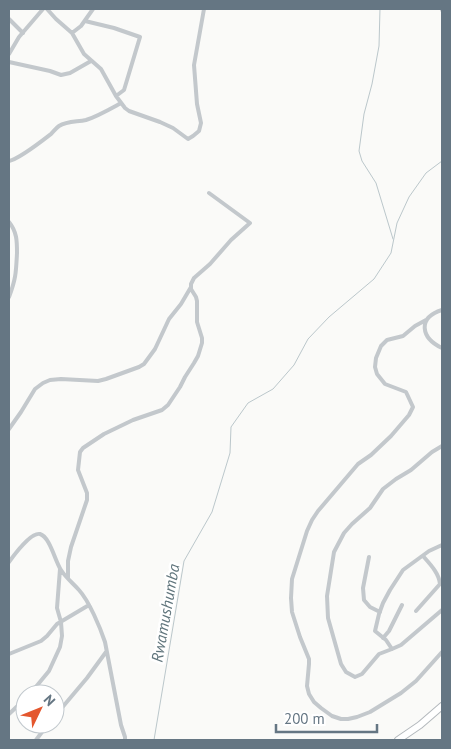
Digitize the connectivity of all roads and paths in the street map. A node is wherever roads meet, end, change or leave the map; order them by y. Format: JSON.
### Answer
{"nodes":[{"id":1,"x":43,"y":9,"type":"edge"},
{"id":2,"x":47,"y":9,"type":"edge"},
{"id":3,"x":94,"y":9,"type":"edge"},
{"id":4,"x":204,"y":9,"type":"edge"},
{"id":5,"x":9,"y":19,"type":"edge"},
{"id":6,"x":85,"y":21,"type":"junction"},
{"id":7,"x":23,"y":32,"type":"junction"},
{"id":8,"x":72,"y":32,"type":"junction"},
{"id":9,"x":9,"y":54,"type":"edge"},
{"id":10,"x":91,"y":61,"type":"junction"},
{"id":11,"x":9,"y":62,"type":"edge"},
{"id":12,"x":116,"y":96,"type":"junction"},
{"id":13,"x":121,"y":103,"type":"junction"},
{"id":14,"x":9,"y":161,"type":"edge"},
{"id":15,"x":209,"y":193,"type":"dead end"},
{"id":16,"x":9,"y":222,"type":"edge"},
{"id":17,"x":190,"y":287,"type":"junction"},
{"id":18,"x":9,"y":297,"type":"edge"},
{"id":19,"x":442,"y":310,"type":"edge"},
{"id":20,"x":426,"y":320,"type":"junction"},
{"id":21,"x":442,"y":348,"type":"edge"},
{"id":22,"x":9,"y":429,"type":"edge"},
{"id":23,"x":442,"y":446,"type":"edge"},
{"id":24,"x":442,"y":545,"type":"edge"},
{"id":25,"x":423,"y":556,"type":"junction"},
{"id":26,"x":369,"y":557,"type":"dead end"},
{"id":27,"x":9,"y":562,"type":"edge"},
{"id":28,"x":60,"y":569,"type":"junction"},
{"id":29,"x":68,"y":578,"type":"junction"},
{"id":30,"x":441,"y":584,"type":"edge"},
{"id":31,"x":402,"y":604,"type":"dead end"},
{"id":32,"x":89,"y":605,"type":"junction"},
{"id":33,"x":442,"y":610,"type":"edge"},
{"id":34,"x":416,"y":611,"type":"dead end"},
{"id":35,"x":380,"y":612,"type":"junction"},
{"id":36,"x":61,"y":622,"type":"junction"},
{"id":37,"x":383,"y":638,"type":"junction"},
{"id":38,"x":392,"y":649,"type":"junction"},
{"id":39,"x":106,"y":652,"type":"junction"},
{"id":40,"x":442,"y":652,"type":"edge"},
{"id":41,"x":9,"y":654,"type":"edge"},
{"id":42,"x":38,"y":684,"type":"edge"},
{"id":43,"x":65,"y":704,"type":"edge"},
{"id":44,"x":442,"y":706,"type":"edge"},
{"id":45,"x":125,"y":740,"type":"edge"},
{"id":46,"x":398,"y":740,"type":"edge"}],
"edges":[{"from":1,"to":7,"type":"street"},
{"from":2,"to":8,"type":"street"},
{"from":3,"to":6,"type":"street"},
{"from":4,"to":13,"type":"street"},
{"from":5,"to":7,"type":"street"},
{"from":6,"to":8,"type":"street"},
{"from":6,"to":12,"type":"street"},
{"from":7,"to":9,"type":"street"},
{"from":8,"to":10,"type":"street"},
{"from":10,"to":11,"type":"street"},
{"from":10,"to":12,"type":"street"},
{"from":12,"to":13,"type":"street"},
{"from":13,"to":14,"type":"street"},
{"from":15,"to":17,"type":"street"},
{"from":16,"to":18,"type":"street"},
{"from":17,"to":22,"type":"street"},
{"from":17,"to":29,"type":"street"},
{"from":19,"to":20,"type":"street"},
{"from":20,"to":21,"type":"street"},
{"from":20,"to":40,"type":"street"},
{"from":23,"to":38,"type":"street"},
{"from":24,"to":25,"type":"street"},
{"from":25,"to":30,"type":"street"},
{"from":25,"to":35,"type":"street"},
{"from":26,"to":35,"type":"street"},
{"from":27,"to":28,"type":"street"},
{"from":28,"to":29,"type":"street"},
{"from":28,"to":36,"type":"street"},
{"from":29,"to":32,"type":"street"},
{"from":30,"to":34,"type":"street"},
{"from":31,"to":37,"type":"street"},
{"from":32,"to":36,"type":"street"},
{"from":32,"to":39,"type":"street"},
{"from":33,"to":38,"type":"street"},
{"from":35,"to":37,"type":"street"},
{"from":36,"to":41,"type":"street"},
{"from":36,"to":42,"type":"street"},
{"from":37,"to":38,"type":"street"},
{"from":39,"to":43,"type":"street"},
{"from":39,"to":45,"type":"street"},
{"from":44,"to":46,"type":"highway"}]}
